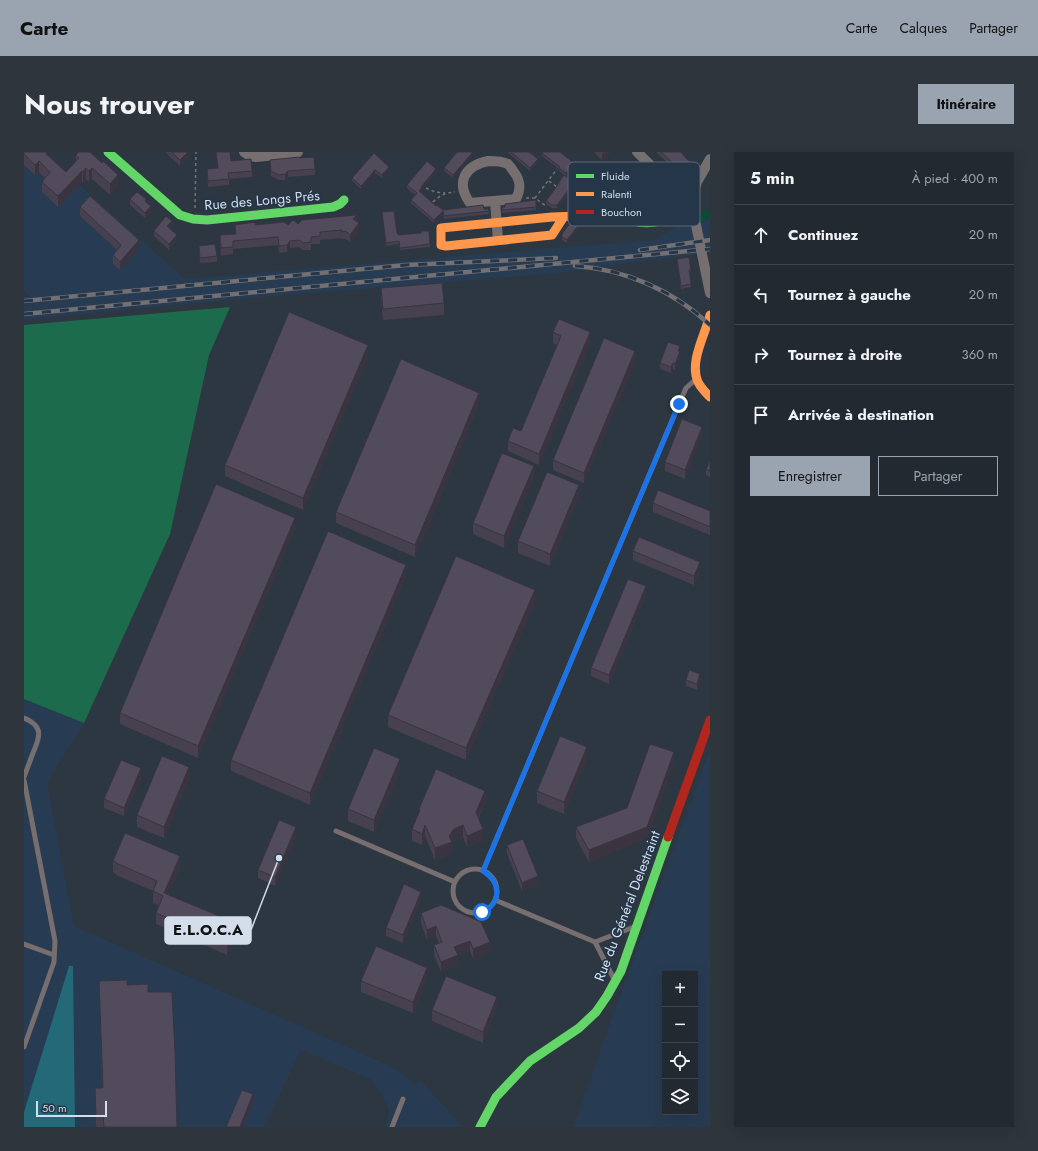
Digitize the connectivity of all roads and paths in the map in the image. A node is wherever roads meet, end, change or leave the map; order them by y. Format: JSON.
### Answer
{"nodes":[{"id":1,"x":108,"y":152,"type":"edge"},
{"id":2,"x":196,"y":152,"type":"edge"},
{"id":3,"x":244,"y":152,"type":"edge"},
{"id":4,"x":298,"y":152,"type":"edge"},
{"id":5,"x":637,"y":152,"type":"edge"},
{"id":6,"x":710,"y":159,"type":"edge"},
{"id":7,"x":648,"y":162,"type":"edge"},
{"id":8,"x":557,"y":170,"type":"dead end"},
{"id":9,"x":700,"y":177,"type":"edge"},
{"id":10,"x":549,"y":181,"type":"junction"},
{"id":11,"x":557,"y":187,"type":"edge"},
{"id":12,"x":426,"y":188,"type":"dead end"},
{"id":13,"x":463,"y":190,"type":"junction"},
{"id":14,"x":446,"y":193,"type":"junction"},
{"id":15,"x":536,"y":198,"type":"dead end"},
{"id":16,"x":344,"y":200,"type":"dead end"},
{"id":17,"x":495,"y":201,"type":"junction"},
{"id":18,"x":433,"y":202,"type":"edge"},
{"id":19,"x":568,"y":217,"type":"edge"},
{"id":20,"x":563,"y":218,"type":"junction"},
{"id":21,"x":195,"y":220,"type":"junction"},
{"id":22,"x":496,"y":223,"type":"junction"},
{"id":23,"x":696,"y":226,"type":"edge"},
{"id":24,"x":498,"y":240,"type":"junction"},
{"id":25,"x":710,"y":293,"type":"edge"},
{"id":26,"x":710,"y":315,"type":"edge"},
{"id":27,"x":697,"y":378,"type":"junction"},
{"id":28,"x":710,"y":397,"type":"edge"},
{"id":29,"x":24,"y":718,"type":"edge"},
{"id":30,"x":710,"y":720,"type":"edge"},
{"id":31,"x":24,"y":778,"type":"edge"},
{"id":32,"x":336,"y":831,"type":"dead end"},
{"id":33,"x":483,"y":871,"type":"junction"},
{"id":34,"x":454,"y":882,"type":"junction"},
{"id":35,"x":495,"y":900,"type":"junction"},
{"id":36,"x":636,"y":926,"type":"junction"},
{"id":37,"x":595,"y":942,"type":"junction"},
{"id":38,"x":24,"y":944,"type":"edge"},
{"id":39,"x":54,"y":955,"type":"junction"},
{"id":40,"x":615,"y":981,"type":"junction"},
{"id":41,"x":24,"y":1047,"type":"edge"},
{"id":42,"x":402,"y":1099,"type":"dead end"},
{"id":43,"x":392,"y":1127,"type":"edge"},
{"id":44,"x":480,"y":1127,"type":"edge"}],
"edges":[{"from":1,"to":21,"type":"street","name":"Rue des Longs Prés"},
{"from":2,"to":21,"type":"path"},
{"from":3,"to":4,"type":"street"},
{"from":5,"to":7,"type":"street"},
{"from":6,"to":9,"type":"street"},
{"from":8,"to":10,"type":"path"},
{"from":10,"to":11,"type":"path"},
{"from":10,"to":15,"type":"path"},
{"from":12,"to":14,"type":"path"},
{"from":13,"to":14,"type":"path"},
{"from":13,"to":17,"type":"street"},
{"from":13,"to":17,"type":"street"},
{"from":14,"to":18,"type":"path"},
{"from":16,"to":21,"type":"street","name":"Rue des Longs Prés"},
{"from":17,"to":22,"type":"street"},
{"from":19,"to":20,"type":"street"},
{"from":20,"to":22,"type":"street"},
{"from":20,"to":24,"type":"street"},
{"from":22,"to":24,"type":"street"},
{"from":22,"to":24,"type":"street"},
{"from":23,"to":25,"type":"street"},
{"from":26,"to":27,"type":"street"},
{"from":27,"to":28,"type":"street"},
{"from":27,"to":33,"type":"lane"},
{"from":29,"to":31,"type":"lane"},
{"from":30,"to":36,"type":"street","name":"Rue du Général Delestraint"},
{"from":31,"to":39,"type":"lane"},
{"from":32,"to":34,"type":"lane"},
{"from":33,"to":34,"type":"lane"},
{"from":33,"to":35,"type":"lane"},
{"from":34,"to":35,"type":"lane"},
{"from":35,"to":37,"type":"lane"},
{"from":36,"to":37,"type":"lane"},
{"from":36,"to":40,"type":"street","name":"Rue du Général Delestraint"},
{"from":37,"to":40,"type":"lane"},
{"from":38,"to":39,"type":"lane"},
{"from":39,"to":41,"type":"lane"},
{"from":40,"to":44,"type":"street","name":"Rue du Général Delestraint"},
{"from":42,"to":43,"type":"lane"}]}
